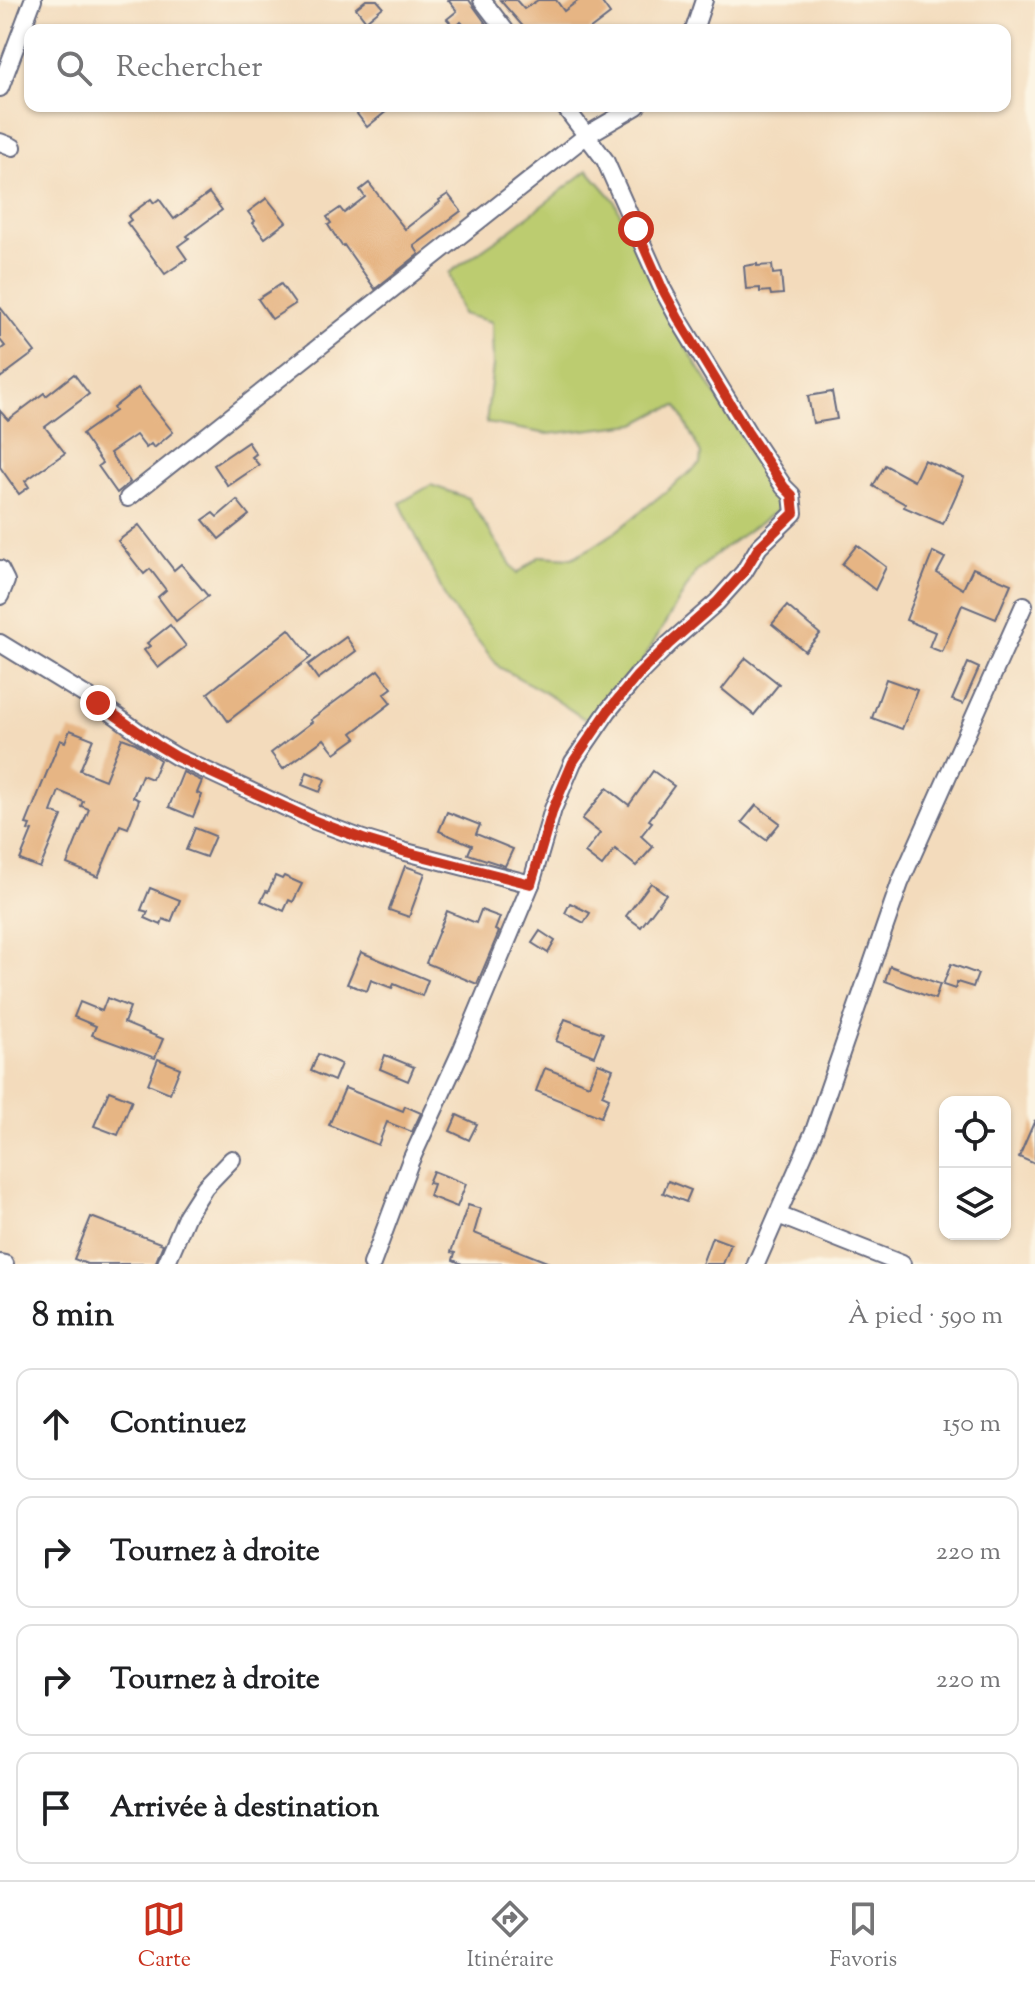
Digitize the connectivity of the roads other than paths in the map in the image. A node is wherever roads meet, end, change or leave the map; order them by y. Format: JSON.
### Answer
{"nodes":[{"id":1,"x":33,"y":0,"type":"edge"},
{"id":2,"x":482,"y":0,"type":"edge"},
{"id":3,"x":704,"y":0,"type":"edge"},
{"id":4,"x":500,"y":24,"type":"edge"},
{"id":5,"x":696,"y":24,"type":"edge"},
{"id":6,"x":0,"y":88,"type":"edge"},
{"id":7,"x":569,"y":112,"type":"edge"},
{"id":8,"x":627,"y":112,"type":"edge"},
{"id":9,"x":587,"y":135,"type":"junction"},
{"id":10,"x":128,"y":498,"type":"dead end"},
{"id":11,"x":0,"y":569,"type":"edge"},
{"id":12,"x":0,"y":596,"type":"edge"},
{"id":13,"x":1024,"y":605,"type":"dead end"},
{"id":14,"x":0,"y":643,"type":"edge"},
{"id":15,"x":531,"y":884,"type":"junction"},
{"id":16,"x":232,"y":1159,"type":"dead end"},
{"id":17,"x":778,"y":1215,"type":"junction"},
{"id":18,"x":166,"y":1264,"type":"edge"},
{"id":19,"x":372,"y":1264,"type":"edge"},
{"id":20,"x":756,"y":1264,"type":"edge"},
{"id":21,"x":902,"y":1264,"type":"edge"}],
"edges":[{"from":1,"to":6,"type":"street"},
{"from":2,"to":4,"type":"street"},
{"from":3,"to":5,"type":"street"},
{"from":7,"to":9,"type":"street"},
{"from":8,"to":9,"type":"street"},
{"from":9,"to":10,"type":"street"},
{"from":9,"to":15,"type":"street"},
{"from":11,"to":12,"type":"street"},
{"from":13,"to":17,"type":"street"},
{"from":14,"to":15,"type":"street"},
{"from":15,"to":19,"type":"street"},
{"from":16,"to":18,"type":"street"},
{"from":17,"to":20,"type":"street"},
{"from":17,"to":21,"type":"street"}]}
